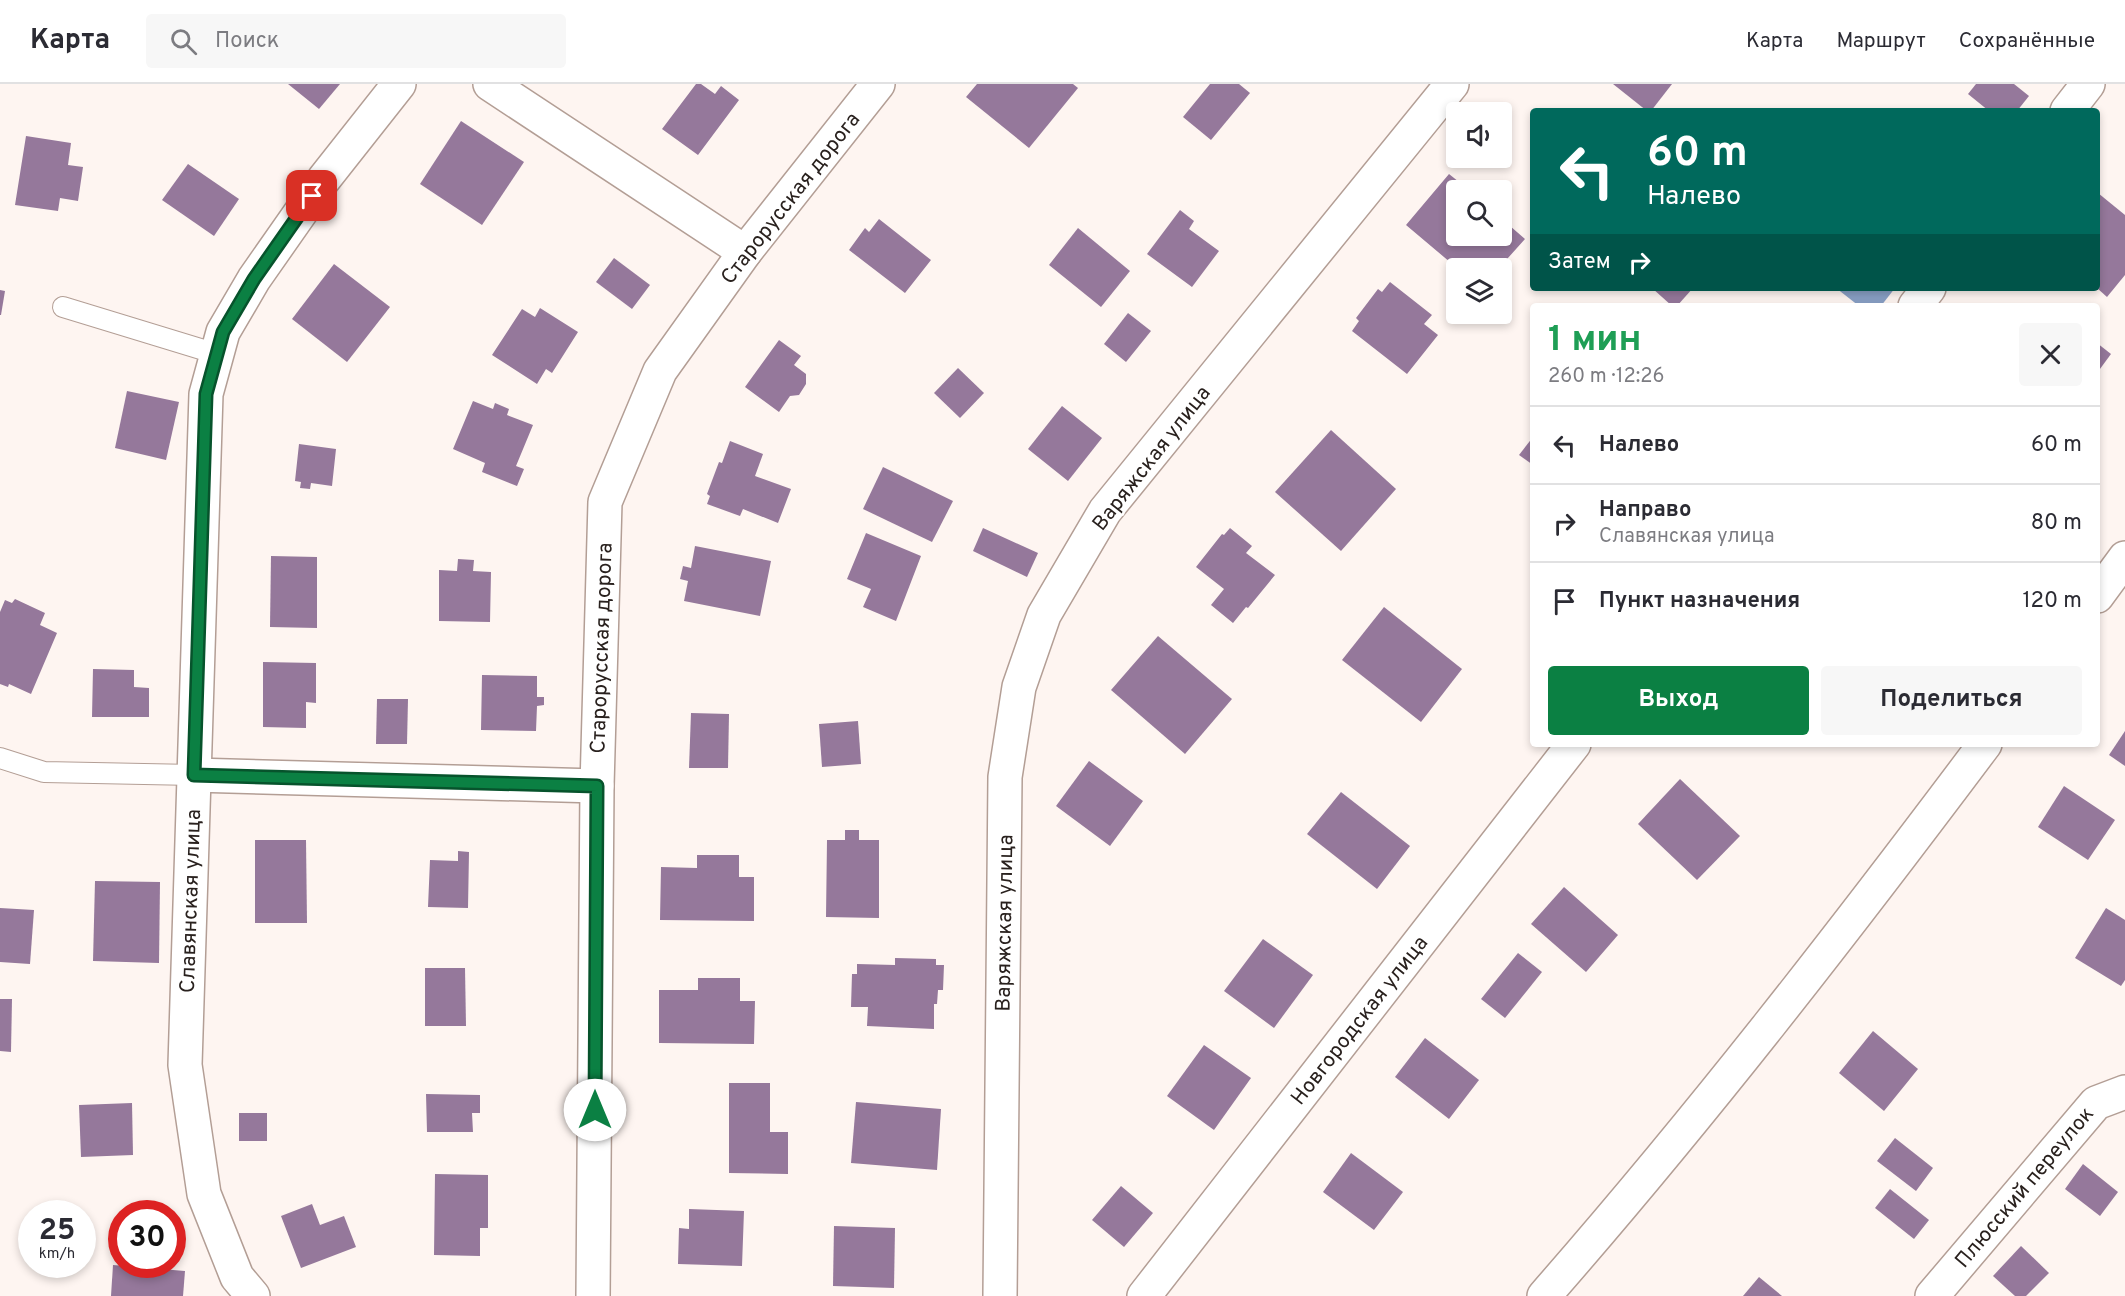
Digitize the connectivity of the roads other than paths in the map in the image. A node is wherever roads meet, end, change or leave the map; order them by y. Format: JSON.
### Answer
{"nodes":[{"id":1,"x":399,"y":84,"type":"edge"},
{"id":2,"x":490,"y":84,"type":"edge"},
{"id":3,"x":879,"y":84,"type":"edge"},
{"id":4,"x":1452,"y":84,"type":"edge"},
{"id":5,"x":2088,"y":84,"type":"edge"},
{"id":6,"x":2069,"y":108,"type":"edge"},
{"id":7,"x":745,"y":252,"type":"junction"},
{"id":8,"x":1927,"y":291,"type":"edge"},
{"id":9,"x":1917,"y":303,"type":"edge"},
{"id":10,"x":63,"y":307,"type":"dead end"},
{"id":11,"x":217,"y":354,"type":"junction"},
{"id":12,"x":2125,"y":558,"type":"edge"},
{"id":13,"x":2100,"y":592,"type":"edge"},
{"id":14,"x":1572,"y":747,"type":"edge"},
{"id":15,"x":1983,"y":747,"type":"edge"},
{"id":16,"x":0,"y":758,"type":"edge"},
{"id":17,"x":194,"y":775,"type":"junction"},
{"id":18,"x":597,"y":786,"type":"junction"},
{"id":19,"x":2125,"y":1092,"type":"edge"},
{"id":20,"x":253,"y":1296,"type":"edge"},
{"id":21,"x":593,"y":1296,"type":"edge"},
{"id":22,"x":1000,"y":1296,"type":"edge"},
{"id":23,"x":1144,"y":1296,"type":"edge"},
{"id":24,"x":1544,"y":1296,"type":"edge"},
{"id":25,"x":1932,"y":1296,"type":"edge"}],
"edges":[{"from":1,"to":11,"type":"street","name":"Славянская улица"},
{"from":2,"to":7,"type":"street"},
{"from":3,"to":7,"type":"street","name":"Старорусская дорога"},
{"from":4,"to":22,"type":"street","name":"Варяжская улица"},
{"from":5,"to":6,"type":"street"},
{"from":7,"to":18,"type":"street","name":"Старорусская дорога"},
{"from":8,"to":9,"type":"street"},
{"from":10,"to":11,"type":"lane"},
{"from":11,"to":17,"type":"street","name":"Славянская улица"},
{"from":12,"to":13,"type":"street"},
{"from":14,"to":23,"type":"street","name":"Новгородская улица"},
{"from":15,"to":24,"type":"street"},
{"from":16,"to":17,"type":"lane"},
{"from":17,"to":18,"type":"street"},
{"from":17,"to":20,"type":"street","name":"Славянская улица"},
{"from":18,"to":21,"type":"street","name":"Старорусская дорога"},
{"from":19,"to":25,"type":"street","name":"Плюсский переулок"}]}
